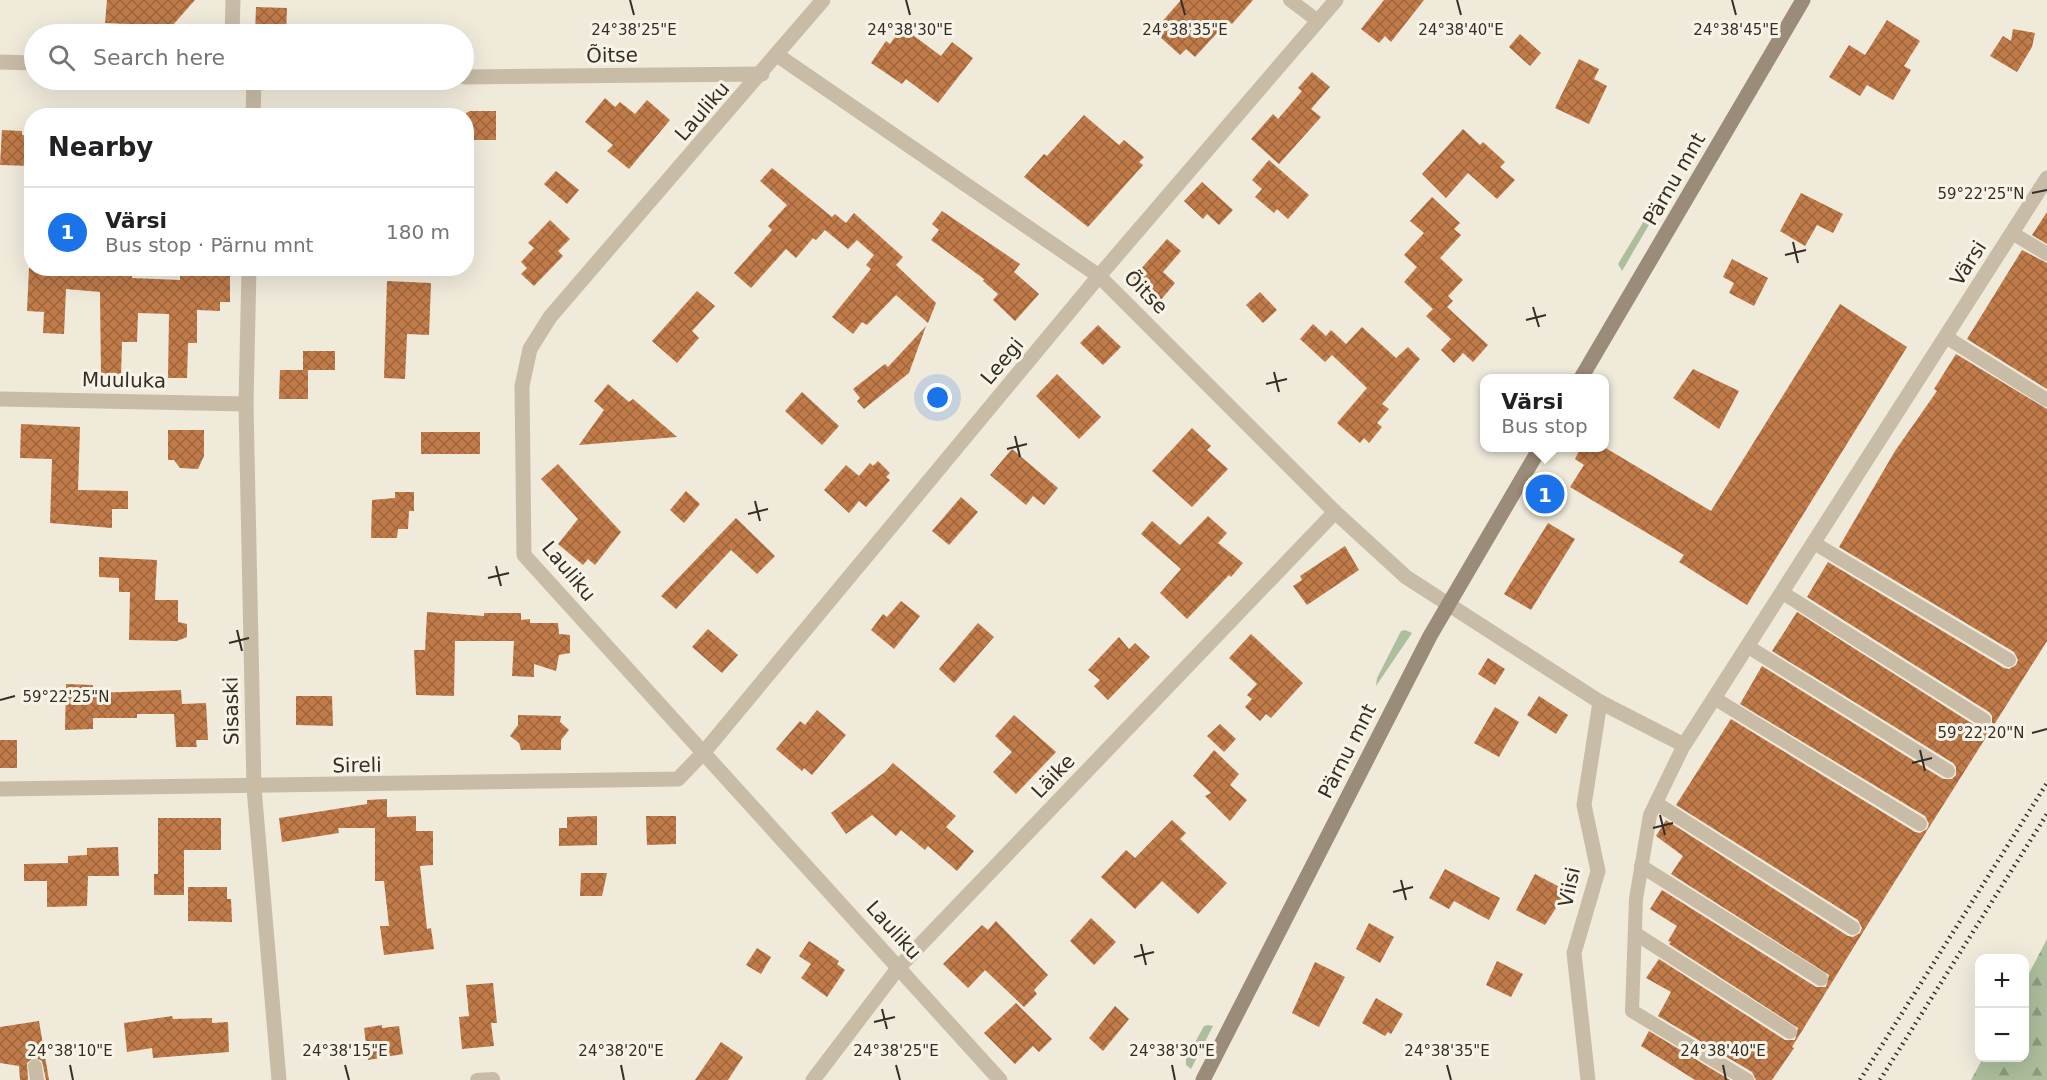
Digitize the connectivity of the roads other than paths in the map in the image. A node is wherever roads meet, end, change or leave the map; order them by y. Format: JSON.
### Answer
{"nodes":[{"id":1,"x":233,"y":0,"type":"edge"},
{"id":2,"x":823,"y":0,"type":"edge"},
{"id":3,"x":1290,"y":0,"type":"edge"},
{"id":4,"x":1336,"y":0,"type":"edge"},
{"id":5,"x":1803,"y":0,"type":"edge"},
{"id":6,"x":1318,"y":21,"type":"junction"},
{"id":7,"x":232,"y":24,"type":"edge"},
{"id":8,"x":777,"y":55,"type":"junction"},
{"id":9,"x":0,"y":62,"type":"edge"},
{"id":10,"x":24,"y":63,"type":"edge"},
{"id":11,"x":762,"y":74,"type":"junction"},
{"id":12,"x":474,"y":76,"type":"edge"},
{"id":13,"x":254,"y":90,"type":"edge"},
{"id":14,"x":253,"y":108,"type":"edge"},
{"id":15,"x":2047,"y":178,"type":"edge"},
{"id":16,"x":2012,"y":232,"type":"junction"},
{"id":17,"x":2047,"y":254,"type":"edge"},
{"id":18,"x":249,"y":276,"type":"edge"},
{"id":19,"x":1100,"y":276,"type":"junction"},
{"id":20,"x":1946,"y":337,"type":"junction"},
{"id":21,"x":1583,"y":374,"type":"edge"},
{"id":22,"x":0,"y":399,"type":"edge"},
{"id":23,"x":2047,"y":400,"type":"edge"},
{"id":24,"x":246,"y":404,"type":"junction"},
{"id":25,"x":1537,"y":452,"type":"edge"},
{"id":26,"x":1335,"y":512,"type":"junction"},
{"id":27,"x":1814,"y":543,"type":"junction"},
{"id":28,"x":1783,"y":593,"type":"junction"},
{"id":29,"x":1447,"y":604,"type":"junction"},
{"id":30,"x":1747,"y":646,"type":"junction"},
{"id":31,"x":2009,"y":660,"type":"dead end"},
{"id":32,"x":1714,"y":698,"type":"junction"},
{"id":33,"x":1600,"y":702,"type":"junction"},
{"id":34,"x":1984,"y":720,"type":"dead end"},
{"id":35,"x":1684,"y":745,"type":"junction"},
{"id":36,"x":704,"y":752,"type":"junction"},
{"id":37,"x":1948,"y":771,"type":"dead end"},
{"id":38,"x":254,"y":788,"type":"junction"},
{"id":39,"x":0,"y":789,"type":"edge"},
{"id":40,"x":1656,"y":803,"type":"junction"},
{"id":41,"x":1920,"y":824,"type":"dead end"},
{"id":42,"x":1641,"y":866,"type":"junction"},
{"id":43,"x":1853,"y":928,"type":"dead end"},
{"id":44,"x":1636,"y":934,"type":"junction"},
{"id":45,"x":899,"y":967,"type":"junction"},
{"id":46,"x":1821,"y":979,"type":"dead end"},
{"id":47,"x":1790,"y":1032,"type":"dead end"},
{"id":48,"x":493,"y":1079,"type":"edge"},
{"id":49,"x":279,"y":1080,"type":"edge"},
{"id":50,"x":477,"y":1080,"type":"edge"},
{"id":51,"x":813,"y":1080,"type":"edge"},
{"id":52,"x":1000,"y":1080,"type":"edge"},
{"id":53,"x":1203,"y":1080,"type":"edge"},
{"id":54,"x":1588,"y":1080,"type":"edge"},
{"id":55,"x":1747,"y":1080,"type":"edge"}],
"edges":[{"from":1,"to":7,"type":"street"},
{"from":2,"to":8,"type":"street","name":"Lauliku"},
{"from":3,"to":6,"type":"lane"},
{"from":4,"to":6,"type":"street","name":"Leegi"},
{"from":5,"to":21,"type":"main road","name":"Pärnu mnt"},
{"from":6,"to":19,"type":"street","name":"Leegi"},
{"from":8,"to":11,"type":"street","name":"Lauliku"},
{"from":8,"to":19,"type":"street","name":"Õitse"},
{"from":9,"to":10,"type":"street"},
{"from":11,"to":12,"type":"street","name":"Õitse"},
{"from":11,"to":36,"type":"street","name":"Lauliku"},
{"from":13,"to":14,"type":"street"},
{"from":15,"to":16,"type":"street","name":"Värsi"},
{"from":16,"to":17,"type":"lane"},
{"from":16,"to":20,"type":"street","name":"Värsi"},
{"from":18,"to":24,"type":"street","name":"Sisaski"},
{"from":19,"to":26,"type":"street","name":"Õitse"},
{"from":19,"to":36,"type":"street","name":"Leegi"},
{"from":20,"to":23,"type":"lane"},
{"from":20,"to":27,"type":"street","name":"Värsi"},
{"from":22,"to":24,"type":"street","name":"Muuluka"},
{"from":24,"to":38,"type":"street","name":"Sisaski"},
{"from":25,"to":29,"type":"main road","name":"Pärnu mnt"},
{"from":26,"to":29,"type":"street","name":"Õitse"},
{"from":26,"to":45,"type":"street","name":"Läike"},
{"from":27,"to":28,"type":"street","name":"Värsi"},
{"from":27,"to":31,"type":"lane"},
{"from":28,"to":30,"type":"street","name":"Värsi"},
{"from":28,"to":34,"type":"lane"},
{"from":29,"to":33,"type":"street"},
{"from":29,"to":53,"type":"main road","name":"Pärnu mnt"},
{"from":30,"to":32,"type":"street","name":"Värsi"},
{"from":30,"to":37,"type":"lane"},
{"from":32,"to":35,"type":"street","name":"Värsi"},
{"from":32,"to":41,"type":"lane"},
{"from":33,"to":35,"type":"street"},
{"from":33,"to":54,"type":"street","name":"Viisi"},
{"from":35,"to":40,"type":"lane"},
{"from":36,"to":38,"type":"street","name":"Sireli"},
{"from":36,"to":45,"type":"street","name":"Lauliku"},
{"from":38,"to":39,"type":"street","name":"Sireli"},
{"from":38,"to":49,"type":"street","name":"Sisaski"},
{"from":40,"to":42,"type":"lane"},
{"from":40,"to":43,"type":"lane"},
{"from":42,"to":44,"type":"lane"},
{"from":42,"to":46,"type":"lane"},
{"from":44,"to":47,"type":"lane"},
{"from":44,"to":55,"type":"lane"},
{"from":45,"to":51,"type":"street","name":"Läike"},
{"from":45,"to":52,"type":"street","name":"Lauliku"},
{"from":48,"to":50,"type":"lane"}]}
